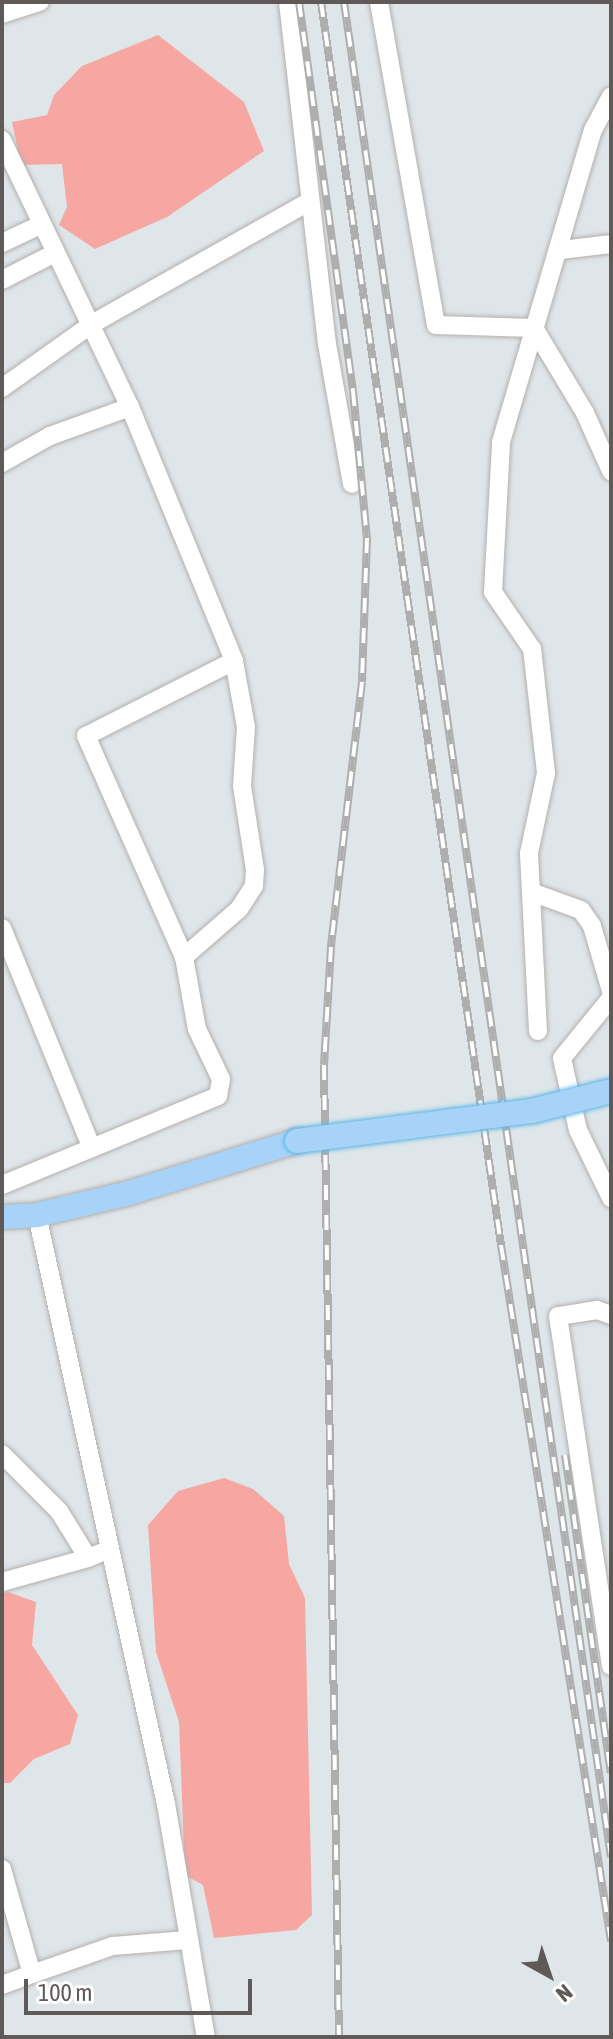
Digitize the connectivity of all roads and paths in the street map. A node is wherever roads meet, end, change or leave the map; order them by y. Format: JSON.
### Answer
{"nodes":[{"id":1,"x":35,"y":2,"type":"edge"},
{"id":2,"x":288,"y":2,"type":"edge"},
{"id":3,"x":379,"y":2,"type":"edge"},
{"id":4,"x":2,"y":14,"type":"edge"},
{"id":5,"x":611,"y":96,"type":"edge"},
{"id":6,"x":2,"y":140,"type":"edge"},
{"id":7,"x":310,"y":201,"type":"junction"},
{"id":8,"x":40,"y":225,"type":"junction"},
{"id":9,"x":2,"y":243,"type":"edge"},
{"id":10,"x":611,"y":244,"type":"edge"},
{"id":11,"x":561,"y":250,"type":"junction"},
{"id":12,"x":55,"y":253,"type":"junction"},
{"id":13,"x":2,"y":280,"type":"edge"},
{"id":14,"x":92,"y":324,"type":"junction"},
{"id":15,"x":534,"y":328,"type":"junction"},
{"id":16,"x":2,"y":388,"type":"edge"},
{"id":17,"x":130,"y":407,"type":"junction"},
{"id":18,"x":606,"y":443,"type":"edge"},
{"id":19,"x":2,"y":463,"type":"edge"},
{"id":20,"x":611,"y":471,"type":"edge"},
{"id":21,"x":352,"y":484,"type":"dead end"},
{"id":22,"x":234,"y":661,"type":"junction"},
{"id":23,"x":531,"y":892,"type":"junction"},
{"id":24,"x":2,"y":928,"type":"edge"},
{"id":25,"x":184,"y":957,"type":"junction"},
{"id":26,"x":10,"y":963,"type":"edge"},
{"id":27,"x":611,"y":991,"type":"edge"},
{"id":28,"x":611,"y":998,"type":"edge"},
{"id":29,"x":538,"y":1031,"type":"dead end"},
{"id":30,"x":611,"y":1091,"type":"edge"},
{"id":31,"x":91,"y":1146,"type":"junction"},
{"id":32,"x":2,"y":1185,"type":"edge"},
{"id":33,"x":611,"y":1198,"type":"edge"},
{"id":34,"x":37,"y":1215,"type":"junction"},
{"id":35,"x":2,"y":1217,"type":"edge"},
{"id":36,"x":606,"y":1311,"type":"edge"},
{"id":37,"x":2,"y":1454,"type":"edge"},
{"id":38,"x":108,"y":1550,"type":"junction"},
{"id":39,"x":88,"y":1558,"type":"junction"},
{"id":40,"x":2,"y":1582,"type":"edge"},
{"id":41,"x":611,"y":1666,"type":"edge"},
{"id":42,"x":3,"y":1880,"type":"edge"},
{"id":43,"x":187,"y":1940,"type":"junction"},
{"id":44,"x":32,"y":1974,"type":"junction"},
{"id":45,"x":2,"y":1985,"type":"edge"},
{"id":46,"x":206,"y":2037,"type":"edge"}],
"edges":[{"from":1,"to":4,"type":"street"},
{"from":2,"to":7,"type":"street"},
{"from":3,"to":15,"type":"street"},
{"from":5,"to":11,"type":"street"},
{"from":6,"to":8,"type":"street"},
{"from":7,"to":14,"type":"street"},
{"from":7,"to":21,"type":"street"},
{"from":8,"to":9,"type":"street"},
{"from":8,"to":12,"type":"street"},
{"from":10,"to":11,"type":"street"},
{"from":11,"to":15,"type":"street"},
{"from":12,"to":13,"type":"street"},
{"from":12,"to":14,"type":"street"},
{"from":14,"to":16,"type":"street"},
{"from":14,"to":17,"type":"street"},
{"from":15,"to":18,"type":"street"},
{"from":15,"to":23,"type":"street"},
{"from":17,"to":19,"type":"street"},
{"from":17,"to":22,"type":"street"},
{"from":18,"to":20,"type":"street"},
{"from":22,"to":25,"type":"street"},
{"from":22,"to":25,"type":"street"},
{"from":23,"to":27,"type":"street"},
{"from":23,"to":29,"type":"street"},
{"from":24,"to":26,"type":"street"},
{"from":25,"to":31,"type":"street"},
{"from":26,"to":31,"type":"street"},
{"from":28,"to":33,"type":"street"},
{"from":30,"to":34,"type":"main road","bridge":true},
{"from":31,"to":32,"type":"street"},
{"from":34,"to":35,"type":"main road"},
{"from":34,"to":38,"type":"street"},
{"from":36,"to":41,"type":"street"},
{"from":37,"to":39,"type":"street"},
{"from":38,"to":39,"type":"street"},
{"from":38,"to":43,"type":"street"},
{"from":39,"to":40,"type":"street"},
{"from":42,"to":44,"type":"street"},
{"from":43,"to":44,"type":"street"},
{"from":43,"to":46,"type":"street"},
{"from":44,"to":45,"type":"street"}]}
